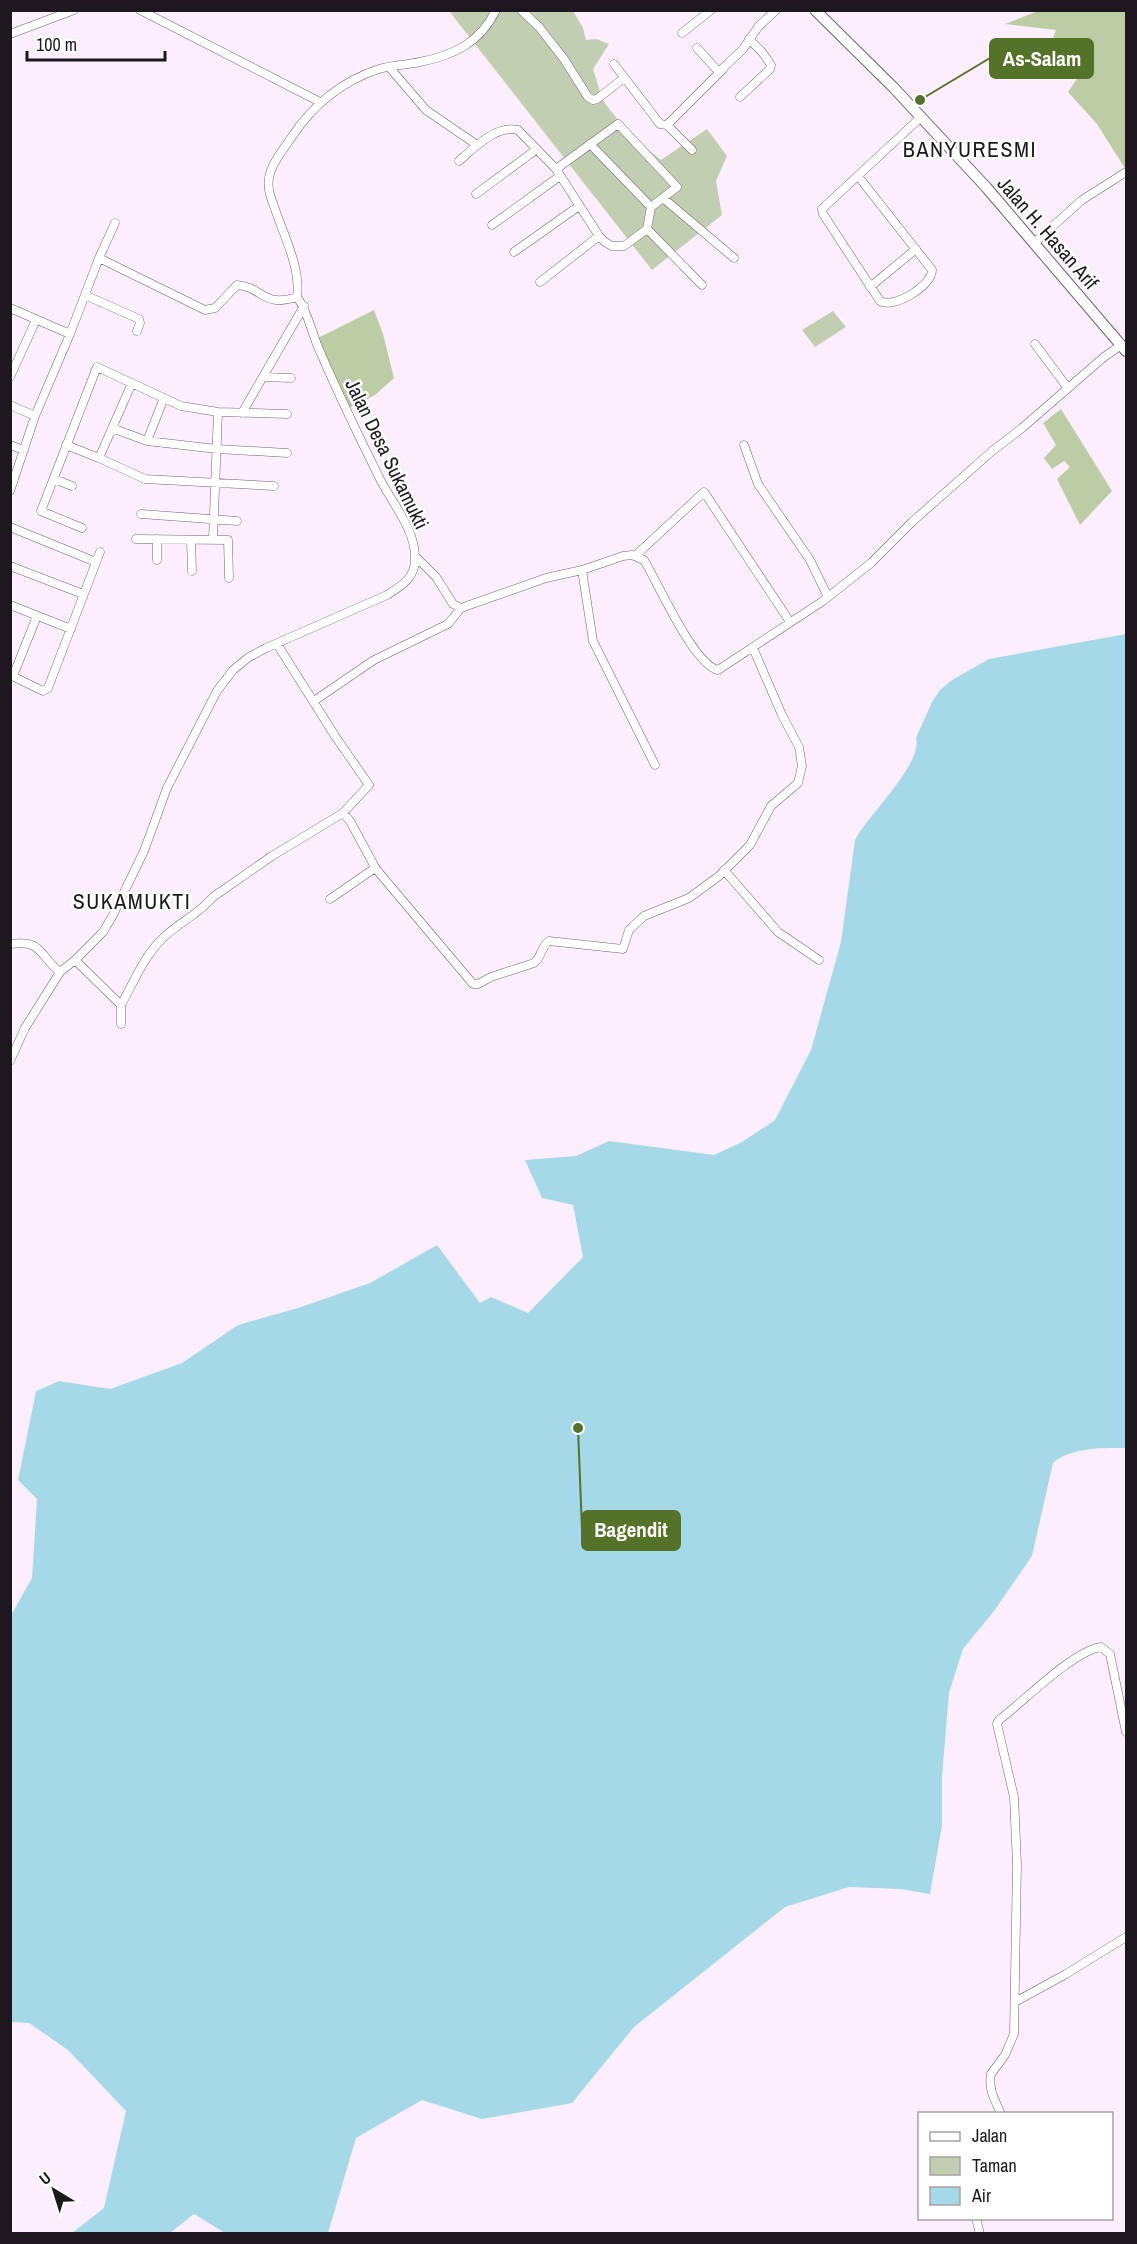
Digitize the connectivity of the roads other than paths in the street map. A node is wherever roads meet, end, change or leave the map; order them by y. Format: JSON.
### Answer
{"nodes":[{"id":1,"x":74,"y":10,"type":"edge"},
{"id":2,"x":140,"y":10,"type":"edge"},
{"id":3,"x":164,"y":10,"type":"edge"},
{"id":4,"x":496,"y":10,"type":"edge"},
{"id":5,"x":520,"y":10,"type":"edge"},
{"id":6,"x":711,"y":10,"type":"edge"},
{"id":7,"x":776,"y":10,"type":"edge"},
{"id":8,"x":815,"y":10,"type":"edge"},
{"id":9,"x":160,"y":20,"type":"junction"},
{"id":10,"x":682,"y":33,"type":"dead end"},
{"id":11,"x":10,"y":34,"type":"edge"},
{"id":12,"x":749,"y":39,"type":"junction"},
{"id":13,"x":696,"y":48,"type":"dead end"},
{"id":14,"x":614,"y":64,"type":"dead end"},
{"id":15,"x":389,"y":67,"type":"junction"},
{"id":16,"x":723,"y":69,"type":"junction"},
{"id":17,"x":624,"y":78,"type":"junction"},
{"id":18,"x":740,"y":97,"type":"dead end"},
{"id":19,"x":320,"y":102,"type":"junction"},
{"id":20,"x":921,"y":117,"type":"junction"},
{"id":21,"x":667,"y":125,"type":"junction"},
{"id":22,"x":590,"y":144,"type":"junction"},
{"id":23,"x":477,"y":146,"type":"junction"},
{"id":24,"x":537,"y":148,"type":"junction"},
{"id":25,"x":692,"y":150,"type":"dead end"},
{"id":26,"x":459,"y":160,"type":"dead end"},
{"id":27,"x":1126,"y":172,"type":"edge"},
{"id":28,"x":558,"y":173,"type":"junction"},
{"id":29,"x":858,"y":176,"type":"junction"},
{"id":30,"x":476,"y":194,"type":"dead end"},
{"id":31,"x":663,"y":198,"type":"junction"},
{"id":32,"x":579,"y":206,"type":"junction"},
{"id":33,"x":651,"y":207,"type":"junction"},
{"id":34,"x":115,"y":223,"type":"dead end"},
{"id":35,"x":492,"y":225,"type":"dead end"},
{"id":36,"x":647,"y":229,"type":"junction"},
{"id":37,"x":599,"y":236,"type":"junction"},
{"id":38,"x":1034,"y":243,"type":"junction"},
{"id":39,"x":916,"y":249,"type":"junction"},
{"id":40,"x":514,"y":252,"type":"dead end"},
{"id":41,"x":99,"y":258,"type":"junction"},
{"id":42,"x":734,"y":258,"type":"dead end"},
{"id":43,"x":540,"y":282,"type":"dead end"},
{"id":44,"x":702,"y":285,"type":"dead end"},
{"id":45,"x":870,"y":287,"type":"junction"},
{"id":46,"x":85,"y":295,"type":"junction"},
{"id":47,"x":297,"y":297,"type":"junction"},
{"id":48,"x":304,"y":306,"type":"junction"},
{"id":49,"x":10,"y":308,"type":"edge"},
{"id":50,"x":36,"y":320,"type":"junction"},
{"id":51,"x":137,"y":331,"type":"dead end"},
{"id":52,"x":70,"y":334,"type":"junction"},
{"id":53,"x":1035,"y":344,"type":"dead end"},
{"id":54,"x":1124,"y":348,"type":"edge"},
{"id":55,"x":10,"y":377,"type":"edge"},
{"id":56,"x":263,"y":377,"type":"junction"},
{"id":57,"x":291,"y":378,"type":"dead end"},
{"id":58,"x":132,"y":383,"type":"junction"},
{"id":59,"x":1067,"y":387,"type":"junction"},
{"id":60,"x":164,"y":398,"type":"junction"},
{"id":61,"x":10,"y":405,"type":"edge"},
{"id":62,"x":218,"y":412,"type":"junction"},
{"id":63,"x":242,"y":413,"type":"junction"},
{"id":64,"x":287,"y":414,"type":"dead end"},
{"id":65,"x":35,"y":416,"type":"junction"},
{"id":66,"x":112,"y":428,"type":"junction"},
{"id":67,"x":147,"y":441,"type":"junction"},
{"id":68,"x":10,"y":445,"type":"edge"},
{"id":69,"x":66,"y":445,"type":"junction"},
{"id":70,"x":744,"y":445,"type":"dead end"},
{"id":71,"x":217,"y":449,"type":"junction"},
{"id":72,"x":24,"y":450,"type":"junction"},
{"id":73,"x":287,"y":453,"type":"dead end"},
{"id":74,"x":99,"y":458,"type":"junction"},
{"id":75,"x":54,"y":478,"type":"junction"},
{"id":76,"x":12,"y":482,"type":"edge"},
{"id":77,"x":216,"y":483,"type":"junction"},
{"id":78,"x":72,"y":486,"type":"dead end"},
{"id":79,"x":274,"y":486,"type":"dead end"},
{"id":80,"x":10,"y":491,"type":"edge"},
{"id":81,"x":141,"y":514,"type":"dead end"},
{"id":82,"x":216,"y":519,"type":"junction"},
{"id":83,"x":237,"y":521,"type":"dead end"},
{"id":84,"x":82,"y":528,"type":"dead end"},
{"id":85,"x":12,"y":531,"type":"edge"},
{"id":86,"x":136,"y":539,"type":"dead end"},
{"id":87,"x":157,"y":539,"type":"junction"},
{"id":88,"x":191,"y":540,"type":"junction"},
{"id":89,"x":213,"y":540,"type":"junction"},
{"id":90,"x":100,"y":552,"type":"dead end"},
{"id":91,"x":415,"y":556,"type":"junction"},
{"id":92,"x":635,"y":556,"type":"junction"},
{"id":93,"x":157,"y":560,"type":"dead end"},
{"id":94,"x":96,"y":562,"type":"junction"},
{"id":95,"x":10,"y":566,"type":"edge"},
{"id":96,"x":582,"y":570,"type":"junction"},
{"id":97,"x":192,"y":571,"type":"dead end"},
{"id":98,"x":229,"y":578,"type":"dead end"},
{"id":99,"x":83,"y":594,"type":"junction"},
{"id":100,"x":828,"y":597,"type":"junction"},
{"id":101,"x":10,"y":604,"type":"edge"},
{"id":102,"x":461,"y":608,"type":"junction"},
{"id":103,"x":37,"y":616,"type":"junction"},
{"id":104,"x":790,"y":622,"type":"junction"},
{"id":105,"x":71,"y":629,"type":"junction"},
{"id":106,"x":277,"y":644,"type":"junction"},
{"id":107,"x":753,"y":648,"type":"junction"},
{"id":108,"x":12,"y":676,"type":"edge"},
{"id":109,"x":314,"y":701,"type":"junction"},
{"id":110,"x":655,"y":765,"type":"dead end"},
{"id":111,"x":343,"y":813,"type":"junction"},
{"id":112,"x":375,"y":868,"type":"junction"},
{"id":113,"x":724,"y":870,"type":"junction"},
{"id":114,"x":330,"y":898,"type":"dead end"},
{"id":115,"x":10,"y":944,"type":"edge"},
{"id":116,"x":75,"y":960,"type":"junction"},
{"id":117,"x":819,"y":960,"type":"dead end"},
{"id":118,"x":60,"y":972,"type":"junction"},
{"id":119,"x":121,"y":1005,"type":"junction"},
{"id":120,"x":121,"y":1024,"type":"dead end"},
{"id":121,"x":10,"y":1061,"type":"edge"},
{"id":122,"x":1126,"y":1732,"type":"edge"},
{"id":123,"x":1126,"y":1937,"type":"edge"},
{"id":124,"x":1015,"y":2002,"type":"junction"},
{"id":125,"x":1000,"y":2112,"type":"edge"}],
"edges":[{"from":1,"to":11,"type":"street"},
{"from":2,"to":9,"type":"street"},
{"from":3,"to":9,"type":"street"},
{"from":4,"to":15,"type":"street"},
{"from":5,"to":17,"type":"street"},
{"from":6,"to":10,"type":"street"},
{"from":7,"to":12,"type":"street"},
{"from":8,"to":20,"type":"main road","name":"Jalan H. Hasan Arif"},
{"from":9,"to":19,"type":"street"},
{"from":12,"to":16,"type":"street"},
{"from":12,"to":18,"type":"street"},
{"from":13,"to":16,"type":"street"},
{"from":14,"to":17,"type":"street"},
{"from":15,"to":19,"type":"street"},
{"from":15,"to":23,"type":"street"},
{"from":16,"to":21,"type":"street"},
{"from":17,"to":21,"type":"street"},
{"from":19,"to":47,"type":"street"},
{"from":20,"to":29,"type":"street"},
{"from":20,"to":38,"type":"main road","name":"Jalan H. Hasan Arif"},
{"from":21,"to":25,"type":"street"},
{"from":22,"to":28,"type":"street"},
{"from":22,"to":31,"type":"street"},
{"from":22,"to":33,"type":"street"},
{"from":23,"to":24,"type":"street"},
{"from":23,"to":26,"type":"street"},
{"from":24,"to":28,"type":"street"},
{"from":24,"to":30,"type":"street"},
{"from":27,"to":38,"type":"street"},
{"from":28,"to":32,"type":"street"},
{"from":28,"to":35,"type":"street"},
{"from":29,"to":39,"type":"street"},
{"from":29,"to":45,"type":"street"},
{"from":31,"to":33,"type":"street"},
{"from":31,"to":42,"type":"street"},
{"from":32,"to":37,"type":"street"},
{"from":32,"to":40,"type":"street"},
{"from":33,"to":36,"type":"street"},
{"from":34,"to":41,"type":"street"},
{"from":36,"to":37,"type":"street"},
{"from":36,"to":44,"type":"street"},
{"from":37,"to":43,"type":"street"},
{"from":38,"to":54,"type":"main road","name":"Jalan H. Hasan Arif"},
{"from":39,"to":45,"type":"street"},
{"from":39,"to":45,"type":"street"},
{"from":41,"to":46,"type":"street"},
{"from":41,"to":47,"type":"street"},
{"from":46,"to":51,"type":"street"},
{"from":46,"to":52,"type":"street"},
{"from":47,"to":48,"type":"street","name":"Jalan Desa Sukamukti"},
{"from":48,"to":56,"type":"street"},
{"from":48,"to":91,"type":"street","name":"Jalan Desa Sukamukti"},
{"from":49,"to":50,"type":"street"},
{"from":50,"to":52,"type":"street"},
{"from":50,"to":55,"type":"street"},
{"from":52,"to":65,"type":"street"},
{"from":53,"to":59,"type":"street"},
{"from":54,"to":59,"type":"street"},
{"from":56,"to":57,"type":"street"},
{"from":56,"to":63,"type":"street"},
{"from":58,"to":60,"type":"street"},
{"from":58,"to":66,"type":"street"},
{"from":58,"to":69,"type":"street"},
{"from":59,"to":100,"type":"street"},
{"from":60,"to":62,"type":"street"},
{"from":60,"to":67,"type":"street"},
{"from":61,"to":65,"type":"street"},
{"from":62,"to":63,"type":"street"},
{"from":62,"to":71,"type":"street"},
{"from":63,"to":64,"type":"street"},
{"from":65,"to":72,"type":"street"},
{"from":66,"to":67,"type":"street"},
{"from":66,"to":74,"type":"street"},
{"from":67,"to":71,"type":"street"},
{"from":68,"to":72,"type":"street"},
{"from":69,"to":74,"type":"street"},
{"from":69,"to":75,"type":"street"},
{"from":70,"to":100,"type":"street"},
{"from":71,"to":73,"type":"street"},
{"from":71,"to":77,"type":"street"},
{"from":72,"to":76,"type":"street"},
{"from":74,"to":77,"type":"street"},
{"from":75,"to":78,"type":"street"},
{"from":75,"to":84,"type":"street"},
{"from":76,"to":80,"type":"street"},
{"from":77,"to":79,"type":"street"},
{"from":77,"to":82,"type":"street"},
{"from":81,"to":82,"type":"street"},
{"from":82,"to":83,"type":"street"},
{"from":82,"to":89,"type":"street"},
{"from":85,"to":94,"type":"street"},
{"from":86,"to":87,"type":"street"},
{"from":87,"to":88,"type":"street"},
{"from":87,"to":93,"type":"street"},
{"from":88,"to":89,"type":"street"},
{"from":88,"to":97,"type":"street"},
{"from":89,"to":98,"type":"street"},
{"from":90,"to":94,"type":"street"},
{"from":91,"to":102,"type":"street"},
{"from":91,"to":106,"type":"street","name":"Jalan Desa Sukamukti"},
{"from":92,"to":96,"type":"street"},
{"from":92,"to":104,"type":"street"},
{"from":92,"to":107,"type":"street"},
{"from":94,"to":99,"type":"street"},
{"from":95,"to":99,"type":"street"},
{"from":96,"to":102,"type":"street"},
{"from":96,"to":110,"type":"street"},
{"from":99,"to":105,"type":"street"},
{"from":100,"to":104,"type":"street"},
{"from":101,"to":103,"type":"street"},
{"from":102,"to":109,"type":"street"},
{"from":103,"to":105,"type":"street"},
{"from":103,"to":108,"type":"street"},
{"from":104,"to":107,"type":"street"},
{"from":105,"to":108,"type":"street"},
{"from":106,"to":109,"type":"street"},
{"from":106,"to":116,"type":"street","name":"Jalan Desa Sukamukti"},
{"from":107,"to":113,"type":"street"},
{"from":109,"to":111,"type":"street"},
{"from":111,"to":112,"type":"street"},
{"from":111,"to":119,"type":"street"},
{"from":112,"to":113,"type":"street"},
{"from":112,"to":114,"type":"street"},
{"from":113,"to":117,"type":"street"},
{"from":115,"to":118,"type":"street"},
{"from":116,"to":118,"type":"street","name":"Jalan Desa Sukamukti"},
{"from":116,"to":119,"type":"street"},
{"from":118,"to":121,"type":"street","name":"Jalan Desa Sukamukti"},
{"from":119,"to":120,"type":"street"},
{"from":122,"to":124,"type":"street"},
{"from":123,"to":124,"type":"street"},
{"from":124,"to":125,"type":"street"}]}
